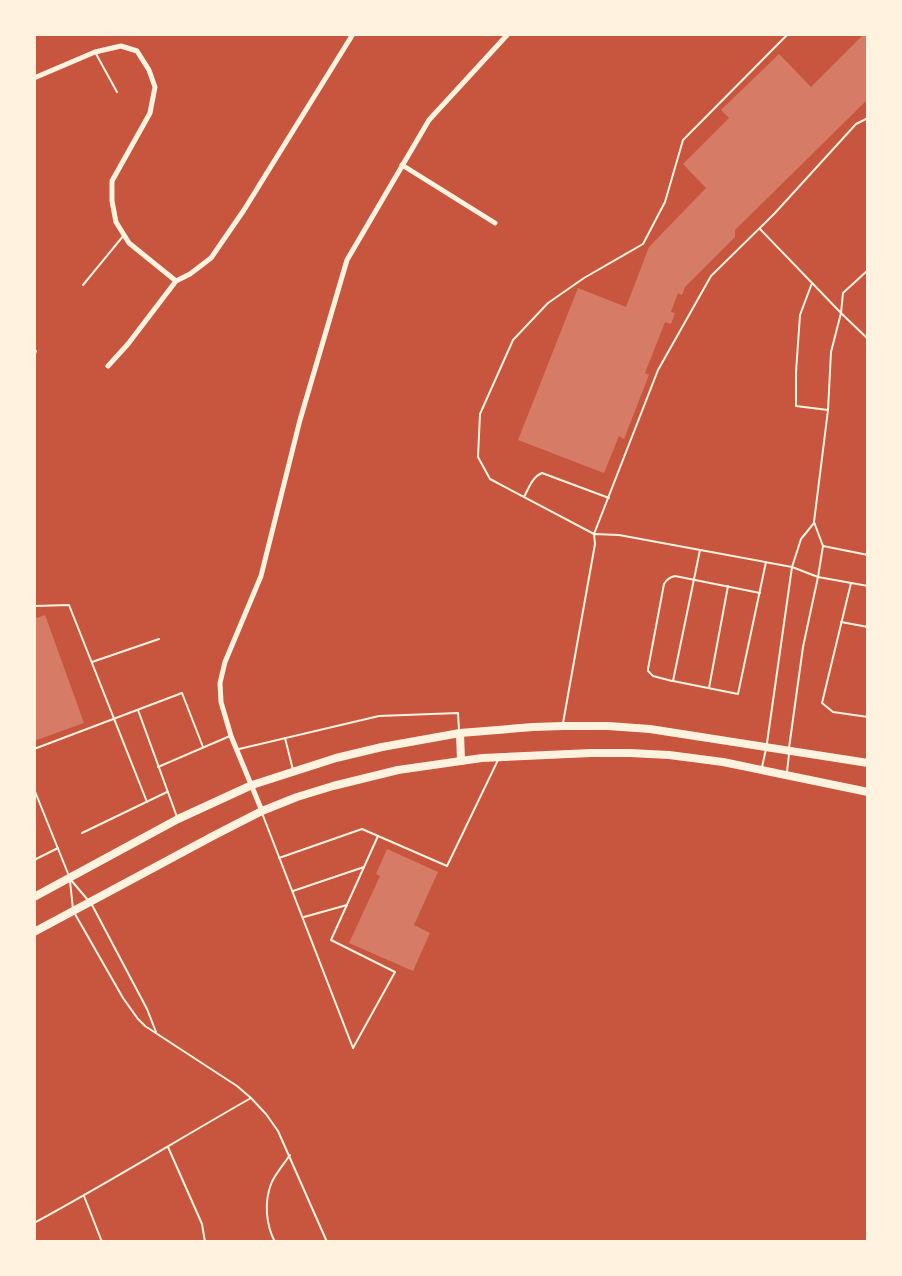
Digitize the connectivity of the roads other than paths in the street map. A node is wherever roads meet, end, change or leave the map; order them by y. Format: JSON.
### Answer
{"nodes":[{"id":1,"x":353,"y":34,"type":"edge"},
{"id":2,"x":508,"y":34,"type":"edge"},
{"id":3,"x":788,"y":34,"type":"edge"},
{"id":4,"x":95,"y":52,"type":"junction"},
{"id":5,"x":34,"y":78,"type":"edge"},
{"id":6,"x":117,"y":92,"type":"dead end"},
{"id":7,"x":867,"y":118,"type":"edge"},
{"id":8,"x":402,"y":165,"type":"junction"},
{"id":9,"x":495,"y":223,"type":"dead end"},
{"id":10,"x":759,"y":228,"type":"junction"},
{"id":11,"x":124,"y":235,"type":"junction"},
{"id":12,"x":867,"y":270,"type":"edge"},
{"id":13,"x":176,"y":281,"type":"junction"},
{"id":14,"x":812,"y":283,"type":"junction"},
{"id":15,"x":82,"y":285,"type":"dead end"},
{"id":16,"x":841,"y":313,"type":"junction"},
{"id":17,"x":867,"y":339,"type":"edge"},
{"id":18,"x":34,"y":351,"type":"edge"},
{"id":19,"x":34,"y":356,"type":"edge"},
{"id":20,"x":108,"y":366,"type":"dead end"},
{"id":21,"x":828,"y":410,"type":"junction"},
{"id":22,"x":524,"y":497,"type":"junction"},
{"id":23,"x":609,"y":498,"type":"junction"},
{"id":24,"x":814,"y":522,"type":"junction"},
{"id":25,"x":594,"y":534,"type":"junction"},
{"id":26,"x":823,"y":546,"type":"junction"},
{"id":27,"x":700,"y":550,"type":"junction"},
{"id":28,"x":867,"y":555,"type":"edge"},
{"id":29,"x":766,"y":562,"type":"junction"},
{"id":30,"x":792,"y":567,"type":"junction"},
{"id":31,"x":818,"y":577,"type":"junction"},
{"id":32,"x":694,"y":579,"type":"junction"},
{"id":33,"x":851,"y":583,"type":"junction"},
{"id":34,"x":728,"y":586,"type":"junction"},
{"id":35,"x":867,"y":586,"type":"edge"},
{"id":36,"x":760,"y":593,"type":"junction"},
{"id":37,"x":34,"y":606,"type":"edge"},
{"id":38,"x":841,"y":622,"type":"junction"},
{"id":39,"x":867,"y":627,"type":"edge"},
{"id":40,"x":159,"y":639,"type":"dead end"},
{"id":41,"x":92,"y":663,"type":"junction"},
{"id":42,"x":673,"y":681,"type":"junction"},
{"id":43,"x":709,"y":688,"type":"junction"},
{"id":44,"x":138,"y":710,"type":"junction"},
{"id":45,"x":867,"y":717,"type":"edge"},
{"id":46,"x":114,"y":719,"type":"junction"},
{"id":47,"x":563,"y":726,"type":"junction"},
{"id":48,"x":460,"y":733,"type":"junction"},
{"id":49,"x":231,"y":736,"type":"junction"},
{"id":50,"x":285,"y":738,"type":"junction"},
{"id":51,"x":203,"y":747,"type":"junction"},
{"id":52,"x":766,"y":747,"type":"junction"},
{"id":53,"x":34,"y":748,"type":"edge"},
{"id":54,"x":237,"y":750,"type":"junction"},
{"id":55,"x":789,"y":751,"type":"junction"},
{"id":56,"x":500,"y":758,"type":"junction"},
{"id":57,"x":461,"y":761,"type":"junction"},
{"id":58,"x":867,"y":763,"type":"edge"},
{"id":59,"x":158,"y":766,"type":"junction"},
{"id":60,"x":761,"y":770,"type":"junction"},
{"id":61,"x":294,"y":771,"type":"junction"},
{"id":62,"x":786,"y":775,"type":"junction"},
{"id":63,"x":252,"y":785,"type":"junction"},
{"id":64,"x":34,"y":789,"type":"edge"},
{"id":65,"x":167,"y":792,"type":"junction"},
{"id":66,"x":867,"y":792,"type":"edge"},
{"id":67,"x":147,"y":802,"type":"junction"},
{"id":68,"x":261,"y":811,"type":"junction"},
{"id":69,"x":178,"y":819,"type":"junction"},
{"id":70,"x":82,"y":832,"type":"dead end"},
{"id":71,"x":378,"y":836,"type":"junction"},
{"id":72,"x":58,"y":848,"type":"junction"},
{"id":73,"x":279,"y":858,"type":"junction"},
{"id":74,"x":34,"y":860,"type":"edge"},
{"id":75,"x":364,"y":867,"type":"junction"},
{"id":76,"x":70,"y":878,"type":"junction"},
{"id":77,"x":292,"y":891,"type":"junction"},
{"id":78,"x":34,"y":899,"type":"edge"},
{"id":79,"x":90,"y":902,"type":"junction"},
{"id":80,"x":347,"y":905,"type":"junction"},
{"id":81,"x":74,"y":911,"type":"junction"},
{"id":82,"x":303,"y":917,"type":"junction"},
{"id":83,"x":34,"y":932,"type":"edge"},
{"id":84,"x":156,"y":1032,"type":"junction"},
{"id":85,"x":251,"y":1098,"type":"junction"},
{"id":86,"x":167,"y":1145,"type":"junction"},
{"id":87,"x":290,"y":1155,"type":"junction"},
{"id":88,"x":84,"y":1196,"type":"junction"},
{"id":89,"x":34,"y":1223,"type":"edge"},
{"id":90,"x":102,"y":1242,"type":"edge"},
{"id":91,"x":205,"y":1242,"type":"edge"},
{"id":92,"x":275,"y":1242,"type":"edge"},
{"id":93,"x":327,"y":1242,"type":"edge"}],
"edges":[{"from":1,"to":13,"type":"street"},
{"from":2,"to":8,"type":"street"},
{"from":3,"to":22,"type":"lane"},
{"from":4,"to":5,"type":"street"},
{"from":4,"to":6,"type":"lane"},
{"from":4,"to":11,"type":"street"},
{"from":7,"to":10,"type":"lane"},
{"from":8,"to":9,"type":"street"},
{"from":8,"to":49,"type":"street"},
{"from":10,"to":14,"type":"lane"},
{"from":10,"to":23,"type":"lane"},
{"from":11,"to":13,"type":"street"},
{"from":11,"to":15,"type":"lane"},
{"from":12,"to":16,"type":"lane"},
{"from":13,"to":20,"type":"street"},
{"from":14,"to":16,"type":"lane"},
{"from":14,"to":21,"type":"lane"},
{"from":16,"to":17,"type":"lane"},
{"from":16,"to":21,"type":"lane"},
{"from":18,"to":19,"type":"lane"},
{"from":21,"to":24,"type":"lane"},
{"from":22,"to":23,"type":"lane"},
{"from":22,"to":25,"type":"lane"},
{"from":23,"to":25,"type":"lane"},
{"from":24,"to":26,"type":"lane"},
{"from":24,"to":30,"type":"lane"},
{"from":25,"to":27,"type":"lane"},
{"from":25,"to":47,"type":"lane"},
{"from":26,"to":28,"type":"lane"},
{"from":26,"to":31,"type":"lane"},
{"from":27,"to":29,"type":"lane"},
{"from":27,"to":32,"type":"lane"},
{"from":29,"to":30,"type":"lane"},
{"from":29,"to":36,"type":"lane"},
{"from":30,"to":31,"type":"lane"},
{"from":30,"to":52,"type":"lane"},
{"from":31,"to":33,"type":"lane"},
{"from":31,"to":55,"type":"lane"},
{"from":32,"to":34,"type":"lane"},
{"from":32,"to":42,"type":"lane"},
{"from":32,"to":42,"type":"lane"},
{"from":33,"to":35,"type":"lane"},
{"from":33,"to":38,"type":"lane"},
{"from":34,"to":36,"type":"lane"},
{"from":34,"to":43,"type":"lane"},
{"from":36,"to":43,"type":"lane"},
{"from":37,"to":41,"type":"lane"},
{"from":38,"to":39,"type":"lane"},
{"from":38,"to":45,"type":"lane"},
{"from":40,"to":41,"type":"lane"},
{"from":41,"to":46,"type":"lane"},
{"from":42,"to":43,"type":"lane"},
{"from":44,"to":46,"type":"lane"},
{"from":44,"to":51,"type":"lane"},
{"from":44,"to":59,"type":"lane"},
{"from":46,"to":53,"type":"lane"},
{"from":46,"to":67,"type":"lane"},
{"from":47,"to":48,"type":"main road"},
{"from":47,"to":52,"type":"main road"},
{"from":48,"to":50,"type":"lane"},
{"from":48,"to":57,"type":"main road"},
{"from":48,"to":61,"type":"main road"},
{"from":49,"to":51,"type":"lane"},
{"from":49,"to":54,"type":"street"},
{"from":50,"to":54,"type":"lane"},
{"from":50,"to":61,"type":"lane"},
{"from":51,"to":59,"type":"lane"},
{"from":52,"to":55,"type":"main road"},
{"from":52,"to":60,"type":"lane"},
{"from":54,"to":63,"type":"street"},
{"from":55,"to":58,"type":"main road"},
{"from":55,"to":62,"type":"lane"},
{"from":56,"to":57,"type":"main road"},
{"from":56,"to":60,"type":"main road"},
{"from":56,"to":71,"type":"lane"},
{"from":57,"to":68,"type":"main road"},
{"from":59,"to":65,"type":"lane"},
{"from":60,"to":62,"type":"main road"},
{"from":61,"to":63,"type":"main road"},
{"from":62,"to":66,"type":"main road"},
{"from":63,"to":68,"type":"street"},
{"from":63,"to":69,"type":"main road"},
{"from":64,"to":72,"type":"lane"},
{"from":65,"to":67,"type":"lane"},
{"from":65,"to":69,"type":"lane"},
{"from":67,"to":70,"type":"lane"},
{"from":68,"to":73,"type":"lane"},
{"from":68,"to":79,"type":"main road"},
{"from":69,"to":76,"type":"main road"},
{"from":71,"to":73,"type":"lane"},
{"from":71,"to":75,"type":"lane"},
{"from":72,"to":74,"type":"lane"},
{"from":72,"to":76,"type":"lane"},
{"from":73,"to":77,"type":"lane"},
{"from":75,"to":77,"type":"lane"},
{"from":75,"to":80,"type":"lane"},
{"from":76,"to":78,"type":"main road"},
{"from":76,"to":79,"type":"lane"},
{"from":76,"to":81,"type":"lane"},
{"from":77,"to":82,"type":"lane"},
{"from":79,"to":81,"type":"main road"},
{"from":79,"to":84,"type":"lane"},
{"from":80,"to":82,"type":"lane"},
{"from":80,"to":82,"type":"lane"},
{"from":81,"to":83,"type":"main road"},
{"from":81,"to":84,"type":"lane"},
{"from":84,"to":85,"type":"lane"},
{"from":85,"to":86,"type":"lane"},
{"from":85,"to":87,"type":"lane"},
{"from":86,"to":88,"type":"lane"},
{"from":86,"to":91,"type":"lane"},
{"from":87,"to":92,"type":"lane"},
{"from":87,"to":93,"type":"lane"},
{"from":88,"to":89,"type":"lane"},
{"from":88,"to":90,"type":"lane"}]}
